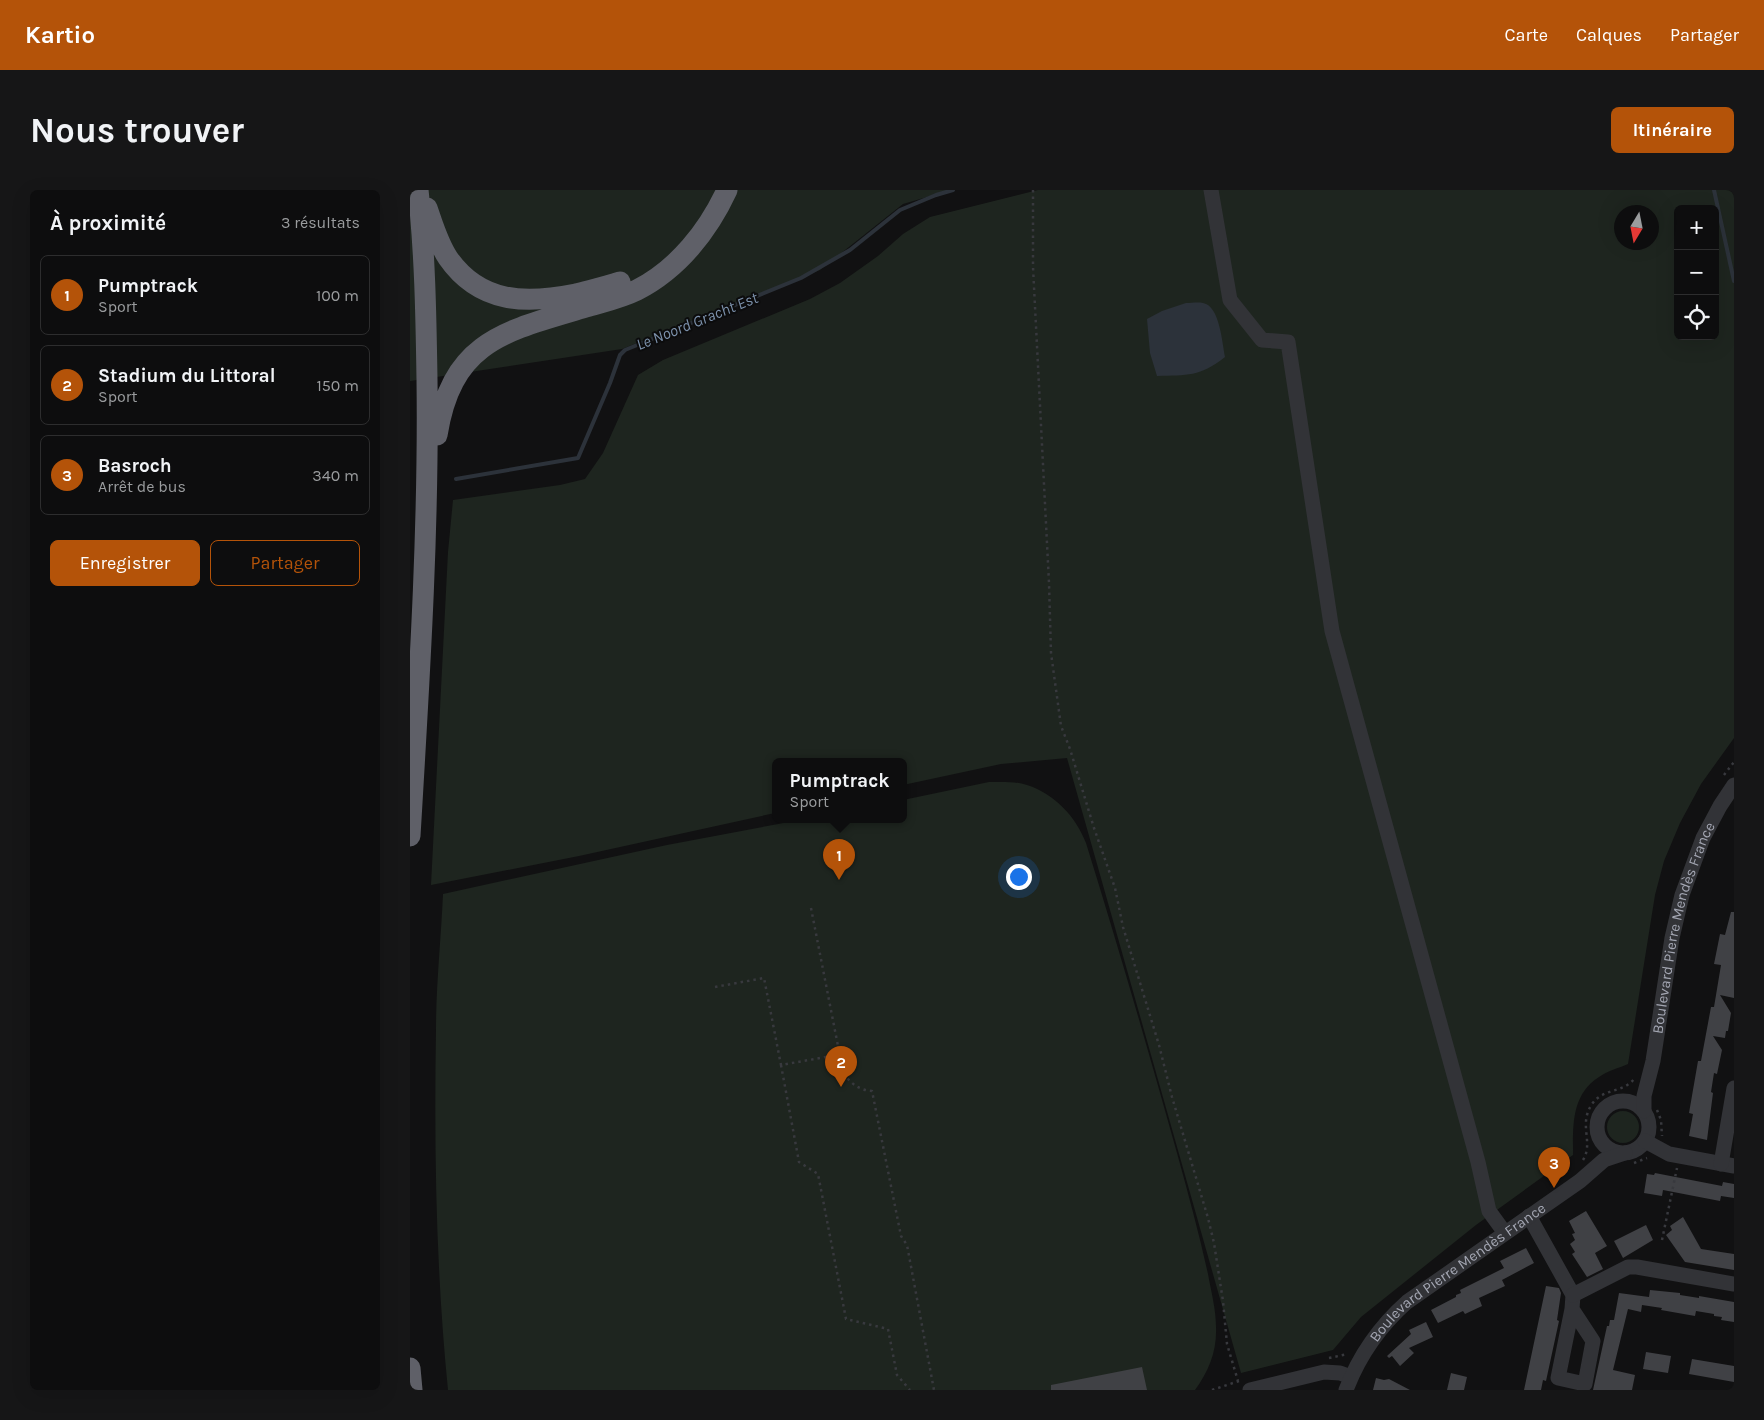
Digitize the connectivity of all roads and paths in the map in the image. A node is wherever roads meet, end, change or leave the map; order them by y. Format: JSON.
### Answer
{"nodes":[{"id":1,"x":419,"y":190,"type":"edge"},
{"id":2,"x":711,"y":190,"type":"edge"},
{"id":3,"x":727,"y":190,"type":"edge"},
{"id":4,"x":1033,"y":190,"type":"edge"},
{"id":5,"x":1211,"y":190,"type":"edge"},
{"id":6,"x":426,"y":528,"type":"junction"},
{"id":7,"x":1734,"y":785,"type":"edge"},
{"id":8,"x":410,"y":836,"type":"edge"},
{"id":9,"x":811,"y":908,"type":"dead end"},
{"id":10,"x":715,"y":987,"type":"dead end"},
{"id":11,"x":837,"y":1055,"type":"junction"},
{"id":12,"x":781,"y":1065,"type":"junction"},
{"id":13,"x":1643,"y":1077,"type":"junction"},
{"id":14,"x":1734,"y":1088,"type":"edge"},
{"id":15,"x":1626,"y":1101,"type":"junction"},
{"id":16,"x":1644,"y":1110,"type":"junction"},
{"id":17,"x":1600,"y":1139,"type":"junction"},
{"id":18,"x":1645,"y":1142,"type":"junction"},
{"id":19,"x":1625,"y":1153,"type":"junction"},
{"id":20,"x":1679,"y":1156,"type":"junction"},
{"id":21,"x":1727,"y":1165,"type":"edge"},
{"id":22,"x":1585,"y":1169,"type":"junction"},
{"id":23,"x":1529,"y":1216,"type":"junction"},
{"id":24,"x":1505,"y":1233,"type":"junction"},
{"id":25,"x":1662,"y":1240,"type":"dead end"},
{"id":26,"x":1734,"y":1284,"type":"edge"},
{"id":27,"x":410,"y":1368,"type":"edge"},
{"id":28,"x":1295,"y":1384,"type":"edge"},
{"id":29,"x":1349,"y":1384,"type":"edge"},
{"id":30,"x":1244,"y":1385,"type":"edge"},
{"id":31,"x":412,"y":1390,"type":"edge"},
{"id":32,"x":910,"y":1390,"type":"edge"},
{"id":33,"x":934,"y":1390,"type":"edge"}],
"edges":[{"from":1,"to":2,"type":"highway"},
{"from":1,"to":6,"type":"highway"},
{"from":3,"to":6,"type":"highway"},
{"from":4,"to":30,"type":"path"},
{"from":5,"to":24,"type":"street"},
{"from":6,"to":8,"type":"highway"},
{"from":7,"to":13,"type":"street","name":"Boulevard Pierre Mendès France"},
{"from":9,"to":11,"type":"path"},
{"from":10,"to":12,"type":"path"},
{"from":11,"to":12,"type":"path"},
{"from":11,"to":33,"type":"path"},
{"from":12,"to":32,"type":"path"},
{"from":13,"to":15,"type":"street","name":"Boulevard Pierre Mendès France"},
{"from":13,"to":16,"type":"street","name":"Boulevard Pierre Mendès France"},
{"from":13,"to":22,"type":"path"},
{"from":14,"to":21,"type":"street"},
{"from":15,"to":16,"type":"street"},
{"from":15,"to":17,"type":"street"},
{"from":16,"to":18,"type":"street"},
{"from":17,"to":19,"type":"street"},
{"from":17,"to":22,"type":"street"},
{"from":18,"to":19,"type":"street"},
{"from":18,"to":20,"type":"street"},
{"from":19,"to":22,"type":"street","name":"Boulevard Pierre Mendès France"},
{"from":20,"to":21,"type":"street"},
{"from":20,"to":25,"type":"path"},
{"from":22,"to":23,"type":"street","name":"Boulevard Pierre Mendès France"},
{"from":23,"to":24,"type":"street","name":"Boulevard Pierre Mendès France"},
{"from":23,"to":26,"type":"street"},
{"from":24,"to":29,"type":"street","name":"Boulevard Pierre Mendès France"},
{"from":27,"to":31,"type":"highway"},
{"from":28,"to":29,"type":"street"},
{"from":28,"to":30,"type":"street"}]}
